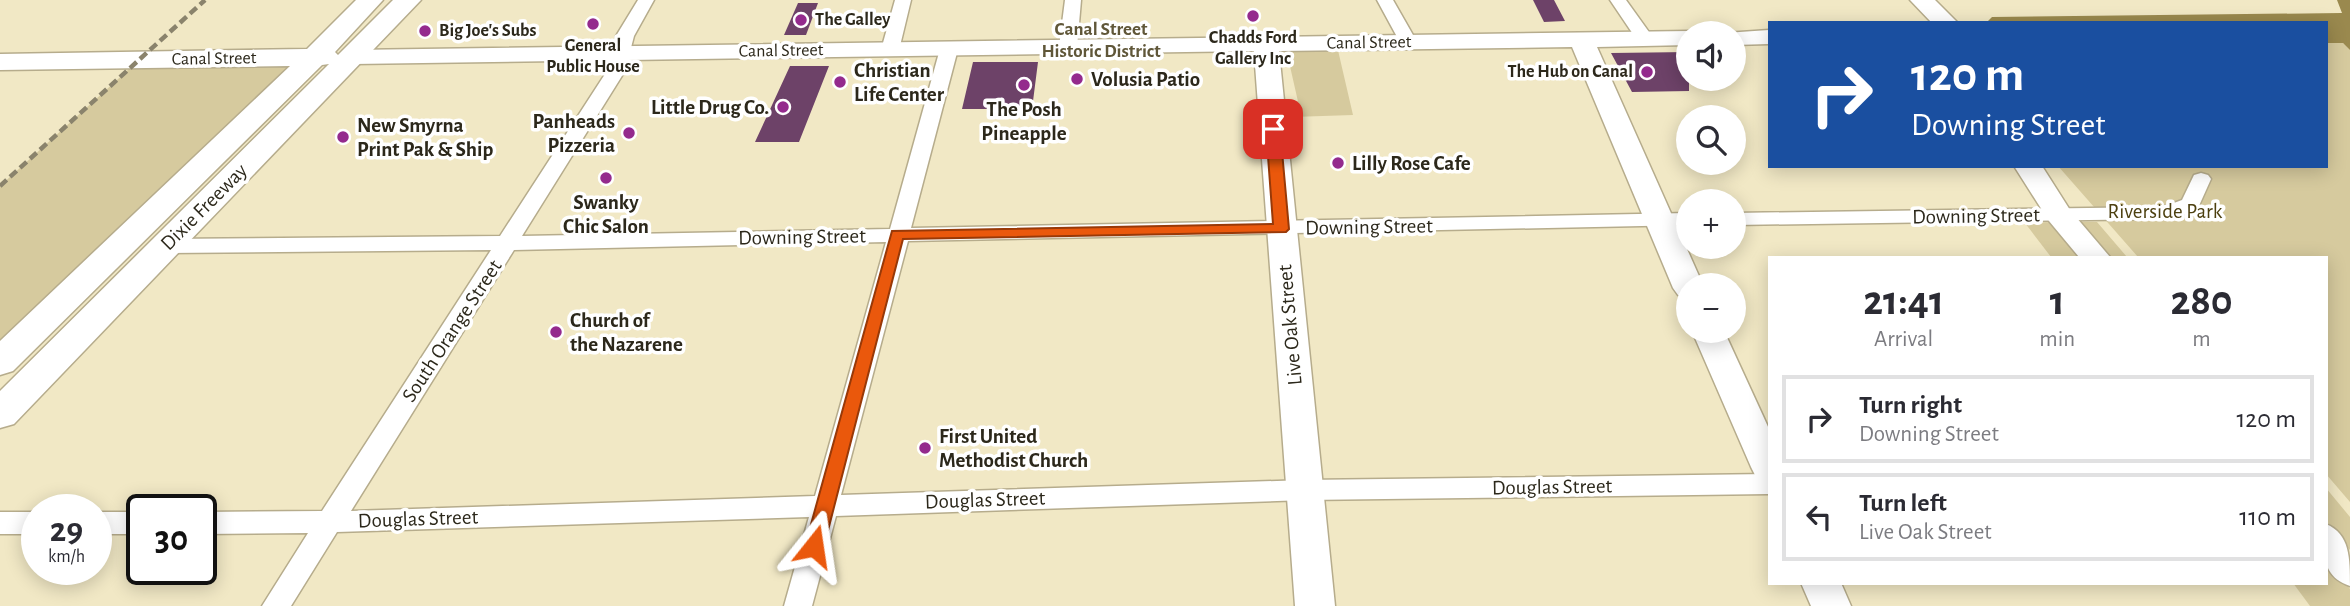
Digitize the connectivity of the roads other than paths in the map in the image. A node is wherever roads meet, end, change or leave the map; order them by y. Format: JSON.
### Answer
{"nodes":[{"id":1,"x":370,"y":0,"type":"edge"},
{"id":2,"x":408,"y":0,"type":"edge"},
{"id":3,"x":646,"y":0,"type":"edge"},
{"id":4,"x":903,"y":0,"type":"edge"},
{"id":5,"x":1073,"y":0,"type":"edge"},
{"id":6,"x":1385,"y":0,"type":"edge"},
{"id":7,"x":1618,"y":0,"type":"edge"},
{"id":8,"x":1922,"y":0,"type":"edge"},
{"id":9,"x":1944,"y":21,"type":"edge"},
{"id":10,"x":1768,"y":37,"type":"edge"},
{"id":11,"x":1676,"y":38,"type":"edge"},
{"id":12,"x":1746,"y":38,"type":"edge"},
{"id":13,"x":1645,"y":39,"type":"junction"},
{"id":14,"x":1582,"y":41,"type":"junction"},
{"id":15,"x":1408,"y":43,"type":"junction"},
{"id":16,"x":1266,"y":45,"type":"junction"},
{"id":17,"x":1068,"y":47,"type":"junction"},
{"id":18,"x":949,"y":49,"type":"junction"},
{"id":19,"x":890,"y":50,"type":"junction"},
{"id":20,"x":620,"y":53,"type":"junction"},
{"id":21,"x":314,"y":57,"type":"junction"},
{"id":22,"x":353,"y":57,"type":"junction"},
{"id":23,"x":0,"y":62,"type":"edge"},
{"id":24,"x":2029,"y":168,"type":"edge"},
{"id":25,"x":2201,"y":179,"type":"dead end"},
{"id":26,"x":2059,"y":215,"type":"junction"},
{"id":27,"x":1676,"y":219,"type":"edge"},
{"id":28,"x":1746,"y":219,"type":"edge"},
{"id":29,"x":1658,"y":220,"type":"junction"},
{"id":30,"x":1281,"y":229,"type":"junction"},
{"id":31,"x":897,"y":235,"type":"junction"},
{"id":32,"x":509,"y":243,"type":"junction"},
{"id":33,"x":166,"y":246,"type":"junction"},
{"id":34,"x":2094,"y":256,"type":"edge"},
{"id":35,"x":1682,"y":273,"type":"edge"},
{"id":36,"x":1713,"y":343,"type":"edge"},
{"id":37,"x":0,"y":362,"type":"edge"},
{"id":38,"x":0,"y":414,"type":"edge"},
{"id":39,"x":1768,"y":465,"type":"edge"},
{"id":40,"x":1768,"y":484,"type":"edge"},
{"id":41,"x":1305,"y":491,"type":"junction"},
{"id":42,"x":826,"y":504,"type":"junction"},
{"id":43,"x":330,"y":522,"type":"junction"},
{"id":44,"x":0,"y":523,"type":"edge"},
{"id":45,"x":21,"y":523,"type":"edge"},
{"id":46,"x":217,"y":523,"type":"edge"},
{"id":47,"x":2328,"y":542,"type":"edge"},
{"id":48,"x":2350,"y":570,"type":"edge"},
{"id":49,"x":1822,"y":585,"type":"edge"},
{"id":50,"x":276,"y":606,"type":"edge"},
{"id":51,"x":798,"y":606,"type":"edge"},
{"id":52,"x":1315,"y":606,"type":"edge"},
{"id":53,"x":1831,"y":606,"type":"edge"}],
"edges":[{"from":1,"to":21,"type":"main road","name":"Dixie Freeway"},
{"from":2,"to":22,"type":"main road","name":"Dixie Freeway"},
{"from":3,"to":20,"type":"street","name":"South Orange Street"},
{"from":4,"to":19,"type":"street"},
{"from":5,"to":17,"type":"street"},
{"from":6,"to":15,"type":"street"},
{"from":7,"to":13,"type":"street"},
{"from":8,"to":9,"type":"main road"},
{"from":10,"to":12,"type":"main road"},
{"from":11,"to":13,"type":"main road","name":"Canal Street"},
{"from":13,"to":14,"type":"main road","name":"Canal Street"},
{"from":14,"to":15,"type":"main road","name":"Canal Street"},
{"from":14,"to":29,"type":"main road"},
{"from":15,"to":16,"type":"main road","name":"Canal Street"},
{"from":16,"to":17,"type":"main road","name":"Canal Street"},
{"from":16,"to":30,"type":"main road","name":"Live Oak Street"},
{"from":17,"to":18,"type":"main road","name":"Canal Street"},
{"from":18,"to":19,"type":"main road","name":"Canal Street"},
{"from":18,"to":31,"type":"street"},
{"from":19,"to":20,"type":"main road","name":"Canal Street"},
{"from":20,"to":22,"type":"main road","name":"Canal Street"},
{"from":20,"to":32,"type":"street","name":"South Orange Street"},
{"from":21,"to":22,"type":"main road","name":"Canal Street"},
{"from":21,"to":23,"type":"main road","name":"Canal Street"},
{"from":21,"to":37,"type":"main road","name":"Dixie Freeway"},
{"from":22,"to":33,"type":"main road","name":"Dixie Freeway"},
{"from":24,"to":26,"type":"main road"},
{"from":25,"to":26,"type":"street","name":"Downing Street"},
{"from":26,"to":28,"type":"street","name":"Downing Street"},
{"from":26,"to":34,"type":"main road"},
{"from":27,"to":29,"type":"street","name":"Downing Street"},
{"from":29,"to":30,"type":"street","name":"Downing Street"},
{"from":29,"to":35,"type":"main road"},
{"from":30,"to":31,"type":"street","name":"Downing Street"},
{"from":30,"to":41,"type":"main road","name":"Live Oak Street"},
{"from":31,"to":32,"type":"street","name":"Downing Street"},
{"from":31,"to":42,"type":"street"},
{"from":32,"to":33,"type":"street","name":"Downing Street"},
{"from":32,"to":43,"type":"street","name":"South Orange Street"},
{"from":33,"to":38,"type":"main road","name":"Dixie Freeway"},
{"from":36,"to":39,"type":"main road"},
{"from":40,"to":41,"type":"street","name":"Douglas Street"},
{"from":41,"to":42,"type":"street","name":"Douglas Street"},
{"from":41,"to":52,"type":"main road","name":"Live Oak Street"},
{"from":42,"to":43,"type":"street","name":"Douglas Street"},
{"from":42,"to":51,"type":"street"},
{"from":43,"to":46,"type":"street","name":"Douglas Street"},
{"from":43,"to":50,"type":"street","name":"South Orange Street"},
{"from":44,"to":45,"type":"street"},
{"from":47,"to":48,"type":"main road"},
{"from":49,"to":53,"type":"main road"}]}
